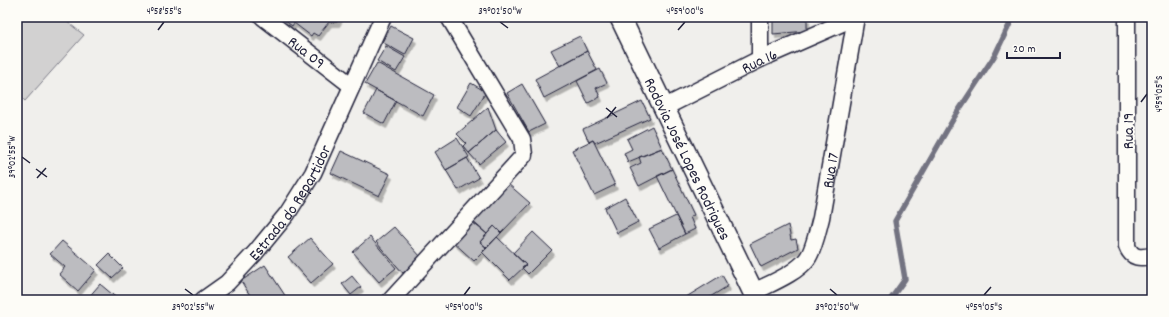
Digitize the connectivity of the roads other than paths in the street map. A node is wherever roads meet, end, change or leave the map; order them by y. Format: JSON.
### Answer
{"nodes":[{"id":1,"x":263,"y":17,"type":"edge"},
{"id":2,"x":384,"y":17,"type":"edge"},
{"id":3,"x":449,"y":17,"type":"edge"},
{"id":4,"x":620,"y":17,"type":"edge"},
{"id":5,"x":760,"y":17,"type":"edge"},
{"id":6,"x":856,"y":17,"type":"edge"},
{"id":7,"x":1127,"y":17,"type":"edge"},
{"id":8,"x":760,"y":59,"type":"junction"},
{"id":9,"x":352,"y":86,"type":"junction"},
{"id":10,"x":664,"y":106,"type":"junction"},
{"id":11,"x":1152,"y":256,"type":"edge"},
{"id":12,"x":756,"y":296,"type":"edge"},
{"id":13,"x":203,"y":300,"type":"edge"},
{"id":14,"x":391,"y":300,"type":"edge"}],
"edges":[{"from":1,"to":9,"type":"street","name":"Rua 09"},
{"from":2,"to":9,"type":"street","name":"Estrada do Repartidor"},
{"from":3,"to":14,"type":"street"},
{"from":4,"to":10,"type":"street","name":"Rodovia José Lopes Rodrigues"},
{"from":5,"to":8,"type":"street"},
{"from":6,"to":8,"type":"street","name":"Rua 16"},
{"from":6,"to":12,"type":"street","name":"Rua 17"},
{"from":7,"to":11,"type":"street","name":"Rua 19"},
{"from":8,"to":10,"type":"street","name":"Rua 16"},
{"from":9,"to":13,"type":"street","name":"Estrada do Repartidor"},
{"from":10,"to":12,"type":"street","name":"Rodovia José Lopes Rodrigues"}]}
